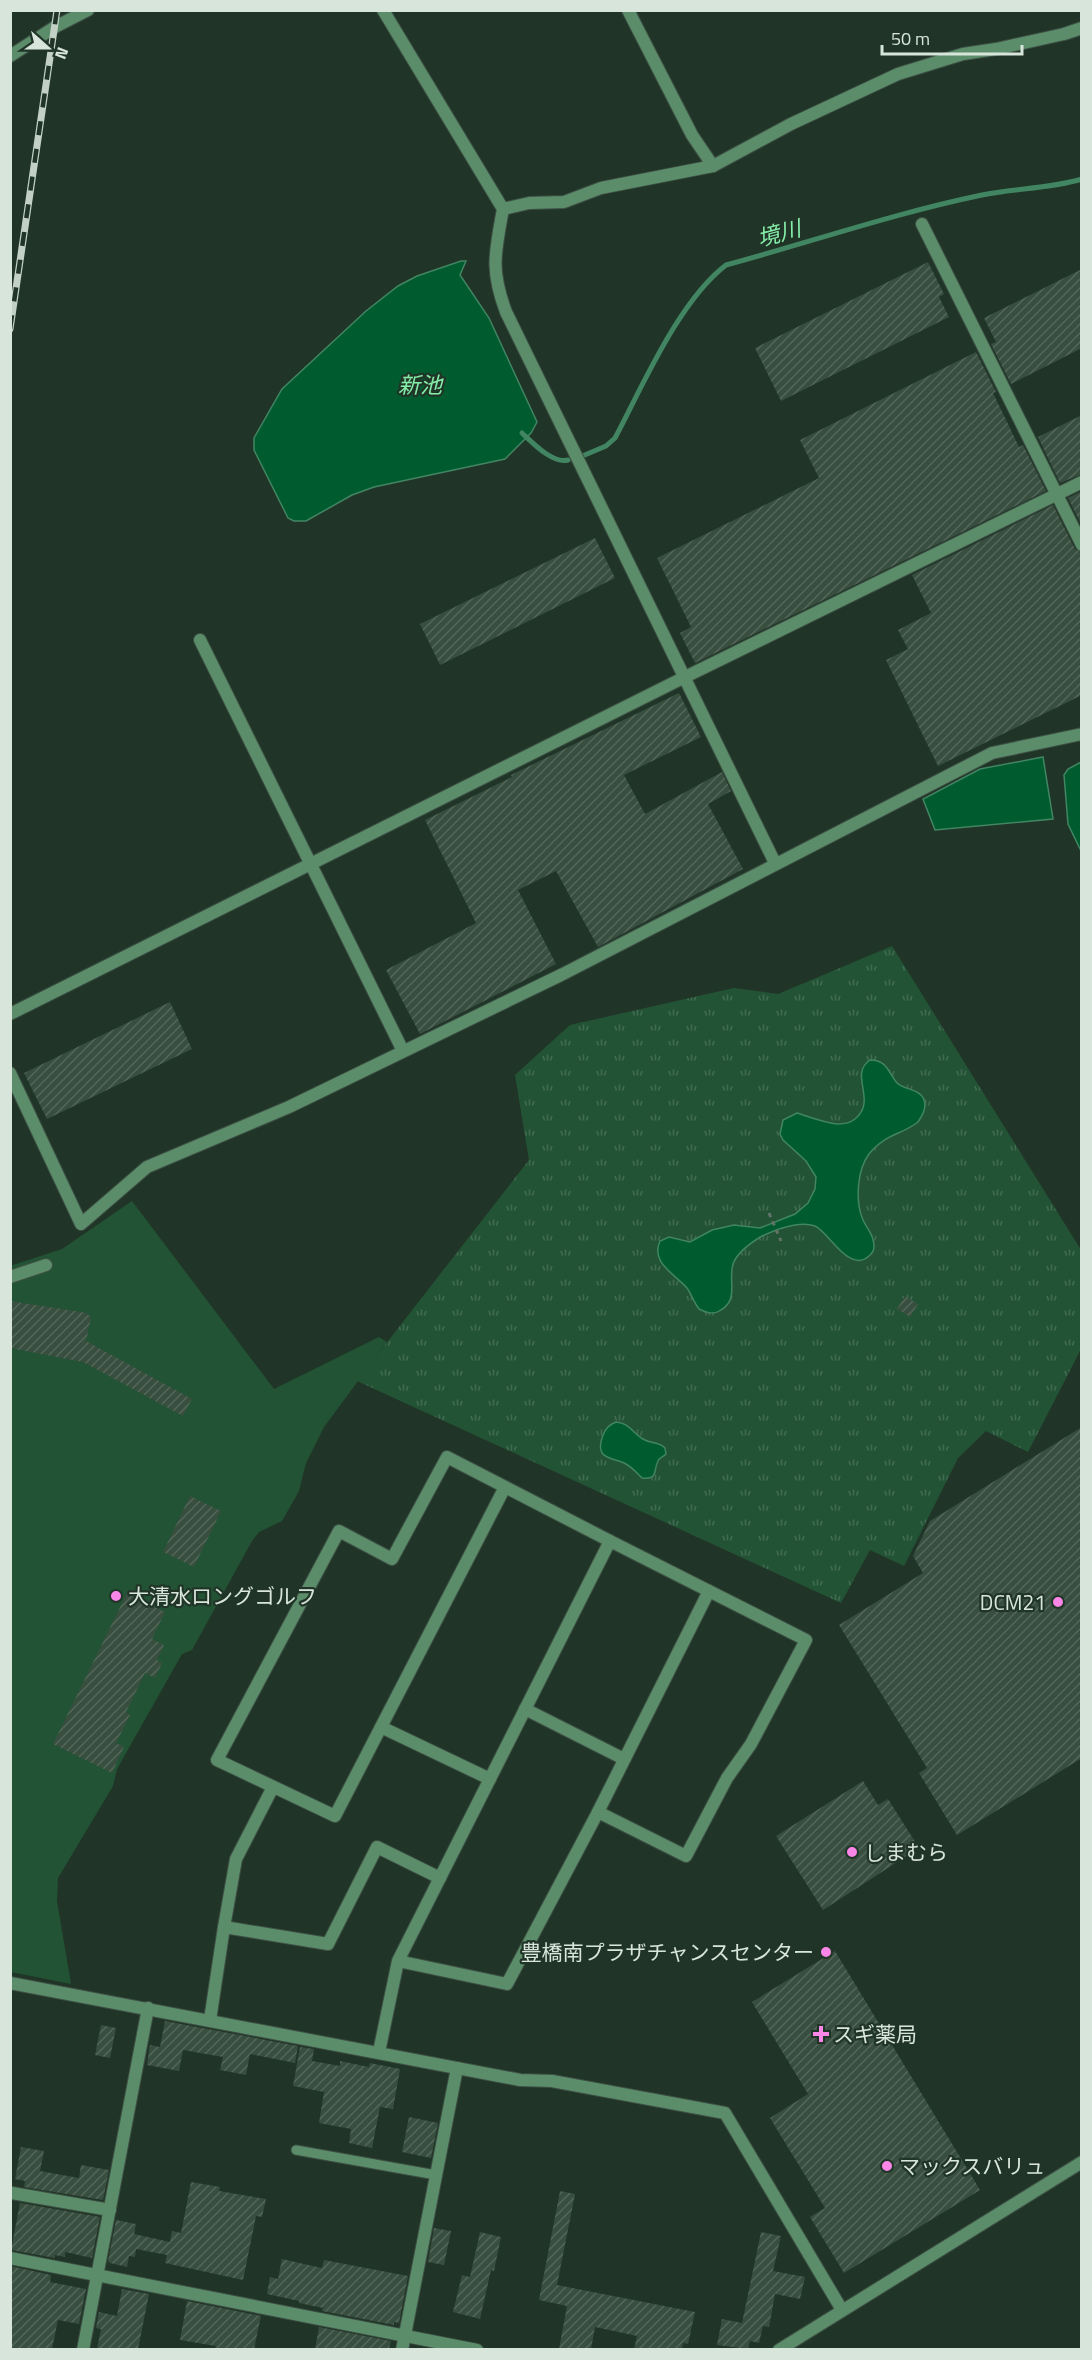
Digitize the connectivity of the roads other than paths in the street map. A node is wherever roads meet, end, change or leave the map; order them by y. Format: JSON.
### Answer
{"nodes":[{"id":1,"x":88,"y":10,"type":"edge"},
{"id":2,"x":383,"y":10,"type":"edge"},
{"id":3,"x":628,"y":10,"type":"edge"},
{"id":4,"x":1082,"y":28,"type":"edge"},
{"id":5,"x":10,"y":56,"type":"edge"},
{"id":6,"x":713,"y":166,"type":"junction"},
{"id":7,"x":503,"y":209,"type":"junction"},
{"id":8,"x":922,"y":224,"type":"dead end"},
{"id":9,"x":1082,"y":482,"type":"edge"},
{"id":10,"x":1056,"y":495,"type":"junction"},
{"id":11,"x":1082,"y":545,"type":"edge"},
{"id":12,"x":200,"y":639,"type":"dead end"},
{"id":13,"x":683,"y":678,"type":"junction"},
{"id":14,"x":1082,"y":734,"type":"edge"},
{"id":15,"x":776,"y":863,"type":"junction"},
{"id":16,"x":311,"y":865,"type":"junction"},
{"id":17,"x":10,"y":1014,"type":"edge"},
{"id":18,"x":403,"y":1051,"type":"junction"},
{"id":19,"x":10,"y":1073,"type":"edge"},
{"id":20,"x":46,"y":1265,"type":"dead end"},
{"id":21,"x":10,"y":1277,"type":"edge"},
{"id":22,"x":505,"y":1487,"type":"junction"},
{"id":23,"x":610,"y":1541,"type":"junction"},
{"id":24,"x":709,"y":1591,"type":"junction"},
{"id":25,"x":525,"y":1709,"type":"junction"},
{"id":26,"x":381,"y":1727,"type":"junction"},
{"id":27,"x":624,"y":1759,"type":"junction"},
{"id":28,"x":490,"y":1779,"type":"junction"},
{"id":29,"x":273,"y":1787,"type":"junction"},
{"id":30,"x":598,"y":1812,"type":"junction"},
{"id":31,"x":440,"y":1878,"type":"junction"},
{"id":32,"x":224,"y":1928,"type":"junction"},
{"id":33,"x":398,"y":1961,"type":"junction"},
{"id":34,"x":10,"y":1983,"type":"edge"},
{"id":35,"x":148,"y":2008,"type":"junction"},
{"id":36,"x":210,"y":2020,"type":"junction"},
{"id":37,"x":379,"y":2052,"type":"junction"},
{"id":38,"x":458,"y":2068,"type":"junction"},
{"id":39,"x":297,"y":2150,"type":"dead end"},
{"id":40,"x":1082,"y":2162,"type":"edge"},
{"id":41,"x":436,"y":2175,"type":"junction"},
{"id":42,"x":12,"y":2193,"type":"dead end"},
{"id":43,"x":110,"y":2210,"type":"junction"},
{"id":44,"x":10,"y":2258,"type":"edge"},
{"id":45,"x":98,"y":2275,"type":"junction"},
{"id":46,"x":842,"y":2310,"type":"junction"},
{"id":47,"x":405,"y":2335,"type":"junction"},
{"id":48,"x":82,"y":2349,"type":"edge"},
{"id":49,"x":402,"y":2349,"type":"edge"},
{"id":50,"x":477,"y":2349,"type":"edge"},
{"id":51,"x":779,"y":2349,"type":"edge"}],
"edges":[{"from":1,"to":5,"type":"street"},
{"from":2,"to":7,"type":"street"},
{"from":3,"to":6,"type":"street"},
{"from":4,"to":6,"type":"street"},
{"from":6,"to":7,"type":"street"},
{"from":7,"to":13,"type":"street"},
{"from":8,"to":10,"type":"street"},
{"from":9,"to":10,"type":"street"},
{"from":10,"to":11,"type":"street"},
{"from":10,"to":13,"type":"street"},
{"from":12,"to":16,"type":"street"},
{"from":13,"to":15,"type":"street"},
{"from":13,"to":16,"type":"street"},
{"from":14,"to":15,"type":"street"},
{"from":15,"to":18,"type":"street"},
{"from":16,"to":17,"type":"street"},
{"from":16,"to":18,"type":"street"},
{"from":18,"to":19,"type":"street"},
{"from":20,"to":21,"type":"street"},
{"from":22,"to":23,"type":"street"},
{"from":22,"to":26,"type":"street"},
{"from":22,"to":29,"type":"street"},
{"from":23,"to":24,"type":"street"},
{"from":23,"to":25,"type":"street"},
{"from":24,"to":27,"type":"street"},
{"from":24,"to":30,"type":"street"},
{"from":25,"to":27,"type":"street"},
{"from":25,"to":28,"type":"street"},
{"from":26,"to":28,"type":"street"},
{"from":26,"to":29,"type":"street"},
{"from":27,"to":30,"type":"street"},
{"from":28,"to":31,"type":"street"},
{"from":29,"to":32,"type":"street"},
{"from":30,"to":33,"type":"street"},
{"from":31,"to":32,"type":"street"},
{"from":31,"to":33,"type":"street"},
{"from":32,"to":36,"type":"street"},
{"from":33,"to":37,"type":"street"},
{"from":34,"to":35,"type":"street"},
{"from":35,"to":36,"type":"street"},
{"from":35,"to":43,"type":"street"},
{"from":36,"to":37,"type":"street"},
{"from":37,"to":38,"type":"street"},
{"from":38,"to":41,"type":"street"},
{"from":38,"to":46,"type":"street"},
{"from":39,"to":41,"type":"lane"},
{"from":40,"to":46,"type":"street"},
{"from":41,"to":47,"type":"street"},
{"from":42,"to":43,"type":"street"},
{"from":43,"to":45,"type":"street"},
{"from":44,"to":45,"type":"street"},
{"from":45,"to":47,"type":"street"},
{"from":45,"to":48,"type":"street"},
{"from":46,"to":51,"type":"street"},
{"from":47,"to":49,"type":"street"},
{"from":47,"to":50,"type":"street"}]}
